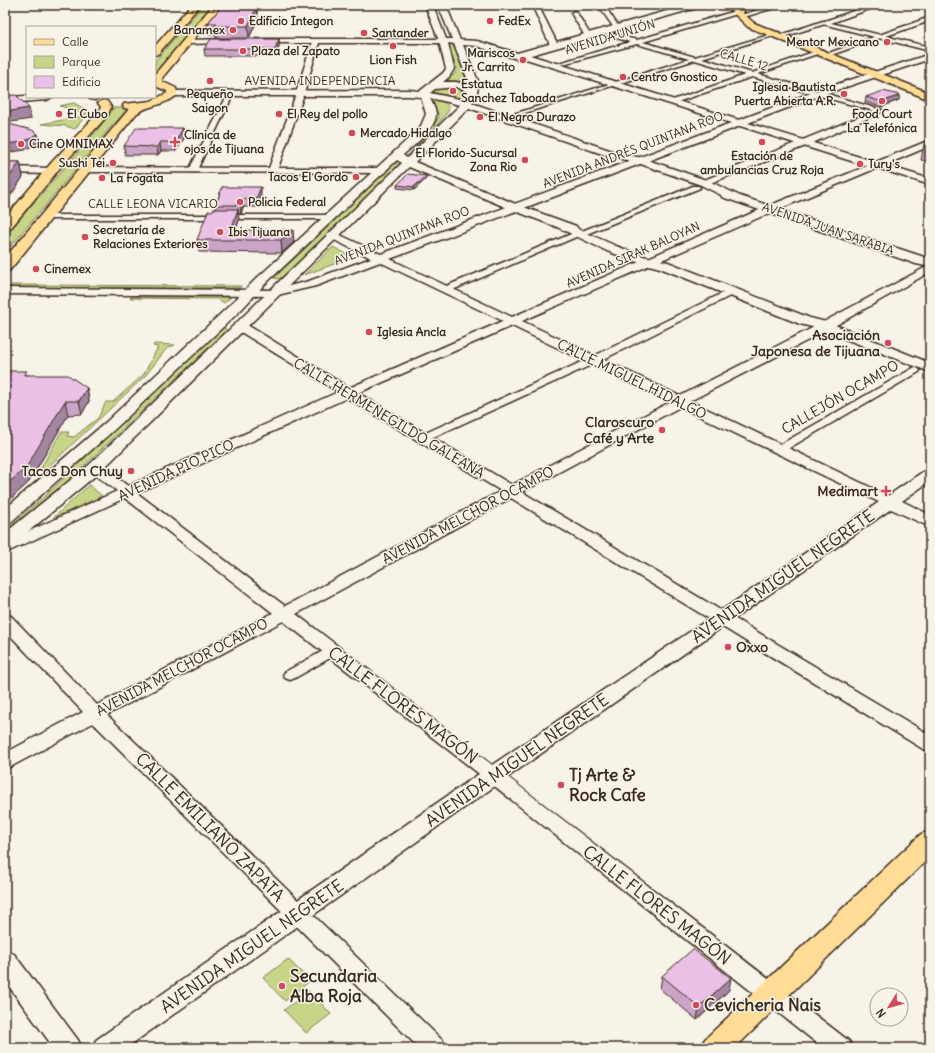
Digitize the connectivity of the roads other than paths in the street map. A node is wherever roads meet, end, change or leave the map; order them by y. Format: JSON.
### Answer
{"nodes":[{"id":1,"x":196,"y":5,"type":"edge"},
{"id":2,"x":218,"y":5,"type":"edge"},
{"id":3,"x":429,"y":5,"type":"edge"},
{"id":4,"x":442,"y":5,"type":"edge"},
{"id":5,"x":535,"y":5,"type":"edge"},
{"id":6,"x":601,"y":5,"type":"edge"},
{"id":7,"x":697,"y":5,"type":"edge"},
{"id":8,"x":729,"y":5,"type":"edge"},
{"id":9,"x":781,"y":5,"type":"edge"},
{"id":10,"x":878,"y":5,"type":"edge"},
{"id":11,"x":669,"y":8,"type":"edge"},
{"id":12,"x":740,"y":12,"type":"edge"},
{"id":13,"x":574,"y":13,"type":"dead end"},
{"id":14,"x":930,"y":20,"type":"edge"},
{"id":15,"x":823,"y":23,"type":"junction"},
{"id":16,"x":616,"y":28,"type":"junction"},
{"id":17,"x":454,"y":32,"type":"junction"},
{"id":18,"x":602,"y":32,"type":"junction"},
{"id":19,"x":777,"y":35,"type":"junction"},
{"id":20,"x":588,"y":36,"type":"junction"},
{"id":21,"x":878,"y":37,"type":"junction"},
{"id":22,"x":237,"y":41,"type":"edge"},
{"id":23,"x":252,"y":41,"type":"edge"},
{"id":24,"x":316,"y":41,"type":"junction"},
{"id":25,"x":443,"y":41,"type":"junction"},
{"id":26,"x":458,"y":41,"type":"junction"},
{"id":27,"x":635,"y":41,"type":"junction"},
{"id":28,"x":188,"y":42,"type":"junction"},
{"id":29,"x":554,"y":45,"type":"junction"},
{"id":30,"x":490,"y":46,"type":"junction"},
{"id":31,"x":930,"y":50,"type":"edge"},
{"id":32,"x":156,"y":51,"type":"edge"},
{"id":33,"x":822,"y":52,"type":"junction"},
{"id":34,"x":522,"y":56,"type":"junction"},
{"id":35,"x":930,"y":56,"type":"edge"},
{"id":36,"x":465,"y":58,"type":"junction"},
{"id":37,"x":696,"y":58,"type":"junction"},
{"id":38,"x":554,"y":66,"type":"junction"},
{"id":39,"x":752,"y":74,"type":"junction"},
{"id":40,"x":876,"y":75,"type":"junction"},
{"id":41,"x":156,"y":81,"type":"edge"},
{"id":42,"x":612,"y":84,"type":"junction"},
{"id":43,"x":5,"y":92,"type":"edge"},
{"id":44,"x":25,"y":92,"type":"edge"},
{"id":45,"x":819,"y":93,"type":"junction"},
{"id":46,"x":930,"y":93,"type":"edge"},
{"id":47,"x":171,"y":94,"type":"junction"},
{"id":48,"x":300,"y":95,"type":"junction"},
{"id":49,"x":427,"y":95,"type":"junction"},
{"id":50,"x":5,"y":96,"type":"edge"},
{"id":51,"x":229,"y":97,"type":"junction"},
{"id":52,"x":445,"y":97,"type":"junction"},
{"id":53,"x":930,"y":97,"type":"edge"},
{"id":54,"x":34,"y":98,"type":"edge"},
{"id":55,"x":5,"y":100,"type":"edge"},
{"id":56,"x":469,"y":100,"type":"junction"},
{"id":57,"x":103,"y":101,"type":"edge"},
{"id":58,"x":672,"y":102,"type":"junction"},
{"id":59,"x":140,"y":106,"type":"junction"},
{"id":60,"x":458,"y":112,"type":"junction"},
{"id":61,"x":507,"y":117,"type":"junction"},
{"id":62,"x":739,"y":123,"type":"junction"},
{"id":63,"x":805,"y":143,"type":"junction"},
{"id":64,"x":930,"y":143,"type":"edge"},
{"id":65,"x":403,"y":159,"type":"junction"},
{"id":66,"x":633,"y":162,"type":"junction"},
{"id":67,"x":876,"y":165,"type":"junction"},
{"id":68,"x":5,"y":170,"type":"edge"},
{"id":69,"x":85,"y":170,"type":"junction"},
{"id":70,"x":193,"y":170,"type":"junction"},
{"id":71,"x":273,"y":170,"type":"junction"},
{"id":72,"x":52,"y":171,"type":"junction"},
{"id":73,"x":381,"y":171,"type":"junction"},
{"id":74,"x":930,"y":182,"type":"edge"},
{"id":75,"x":700,"y":186,"type":"junction"},
{"id":76,"x":514,"y":207,"type":"junction"},
{"id":77,"x":770,"y":209,"type":"junction"},
{"id":78,"x":47,"y":217,"type":"junction"},
{"id":79,"x":331,"y":218,"type":"junction"},
{"id":80,"x":8,"y":220,"type":"edge"},
{"id":81,"x":582,"y":233,"type":"junction"},
{"id":82,"x":334,"y":236,"type":"junction"},
{"id":83,"x":380,"y":258,"type":"junction"},
{"id":84,"x":656,"y":262,"type":"junction"},
{"id":85,"x":928,"y":265,"type":"edge"},
{"id":86,"x":5,"y":267,"type":"edge"},
{"id":87,"x":5,"y":282,"type":"edge"},
{"id":88,"x":255,"y":288,"type":"junction"},
{"id":89,"x":277,"y":289,"type":"junction"},
{"id":90,"x":447,"y":289,"type":"junction"},
{"id":91,"x":5,"y":291,"type":"edge"},
{"id":92,"x":731,"y":292,"type":"junction"},
{"id":93,"x":236,"y":307,"type":"junction"},
{"id":94,"x":513,"y":321,"type":"junction"},
{"id":95,"x":240,"y":326,"type":"junction"},
{"id":96,"x":821,"y":328,"type":"junction"},
{"id":97,"x":594,"y":360,"type":"junction"},
{"id":98,"x":930,"y":368,"type":"edge"},
{"id":99,"x":915,"y":370,"type":"junction"},
{"id":100,"x":930,"y":376,"type":"edge"},
{"id":101,"x":348,"y":393,"type":"junction"},
{"id":102,"x":680,"y":402,"type":"junction"},
{"id":103,"x":423,"y":438,"type":"junction"},
{"id":104,"x":780,"y":449,"type":"junction"},
{"id":105,"x":95,"y":468,"type":"junction"},
{"id":106,"x":930,"y":474,"type":"edge"},
{"id":107,"x":128,"y":492,"type":"junction"},
{"id":108,"x":512,"y":492,"type":"junction"},
{"id":109,"x":890,"y":502,"type":"junction"},
{"id":110,"x":5,"y":518,"type":"edge"},
{"id":111,"x":930,"y":522,"type":"edge"},
{"id":112,"x":5,"y":542,"type":"edge"},
{"id":113,"x":5,"y":548,"type":"edge"},
{"id":114,"x":284,"y":613,"type":"junction"},
{"id":115,"x":722,"y":619,"type":"junction"},
{"id":116,"x":5,"y":620,"type":"edge"},
{"id":117,"x":332,"y":651,"type":"junction"},
{"id":118,"x":290,"y":675,"type":"dead end"},
{"id":119,"x":94,"y":713,"type":"junction"},
{"id":120,"x":930,"y":744,"type":"edge"},
{"id":121,"x":5,"y":761,"type":"edge"},
{"id":122,"x":494,"y":775,"type":"junction"},
{"id":123,"x":930,"y":841,"type":"edge"},
{"id":124,"x":297,"y":914,"type":"junction"},
{"id":125,"x":5,"y":961,"type":"edge"},
{"id":126,"x":770,"y":995,"type":"junction"},
{"id":127,"x":69,"y":1048,"type":"edge"},
{"id":128,"x":105,"y":1048,"type":"edge"},
{"id":129,"x":435,"y":1048,"type":"edge"},
{"id":130,"x":715,"y":1048,"type":"edge"},
{"id":131,"x":841,"y":1048,"type":"edge"}],
"edges":[{"from":1,"to":32,"type":"main road"},
{"from":2,"to":28,"type":"main road"},
{"from":3,"to":25,"type":"main road"},
{"from":4,"to":17,"type":"main road"},
{"from":5,"to":29,"type":"street"},
{"from":6,"to":16,"type":"street"},
{"from":7,"to":11,"type":"main road"},
{"from":8,"to":12,"type":"main road"},
{"from":9,"to":12,"type":"street","name":"AVENIDA UNIÓN"},
{"from":10,"to":15,"type":"street"},
{"from":11,"to":16,"type":"main road"},
{"from":12,"to":19,"type":"main road"},
{"from":12,"to":27,"type":"street","name":"AVENIDA UNIÓN"},
{"from":13,"to":20,"type":"street"},
{"from":14,"to":21,"type":"street"},
{"from":15,"to":19,"type":"street"},
{"from":15,"to":21,"type":"street"},
{"from":16,"to":18,"type":"main road"},
{"from":17,"to":26,"type":"main road"},
{"from":17,"to":30,"type":"main road"},
{"from":18,"to":20,"type":"main road"},
{"from":18,"to":27,"type":"street","name":"CALLE 12"},
{"from":19,"to":33,"type":"main road"},
{"from":19,"to":37,"type":"street"},
{"from":20,"to":29,"type":"main road"},
{"from":21,"to":31,"type":"street"},
{"from":21,"to":33,"type":"street"},
{"from":22,"to":28,"type":"street"},
{"from":23,"to":24,"type":"street"},
{"from":24,"to":25,"type":"street"},
{"from":24,"to":48,"type":"street"},
{"from":25,"to":26,"type":"main road"},
{"from":25,"to":49,"type":"main road"},
{"from":26,"to":30,"type":"main road"},
{"from":26,"to":36,"type":"main road"},
{"from":27,"to":37,"type":"street","name":"CALLE 12"},
{"from":27,"to":38,"type":"street","name":"AVENIDA UNIÓN"},
{"from":28,"to":41,"type":"main road"},
{"from":29,"to":34,"type":"main road"},
{"from":30,"to":34,"type":"main road"},
{"from":30,"to":36,"type":"main road"},
{"from":33,"to":39,"type":"street"},
{"from":33,"to":40,"type":"main road"},
{"from":34,"to":38,"type":"street"},
{"from":35,"to":40,"type":"street","name":"AVENIDA ANDRÉS QUINTANA ROO"},
{"from":36,"to":56,"type":"main road"},
{"from":37,"to":39,"type":"street","name":"CALLE 12"},
{"from":37,"to":42,"type":"street"},
{"from":38,"to":42,"type":"street"},
{"from":39,"to":45,"type":"street","name":"CALLE 12"},
{"from":39,"to":58,"type":"street"},
{"from":40,"to":45,"type":"street","name":"AVENIDA ANDRÉS QUINTANA ROO"},
{"from":40,"to":46,"type":"main road"},
{"from":40,"to":53,"type":"main road"},
{"from":41,"to":47,"type":"main road"},
{"from":42,"to":58,"type":"street"},
{"from":42,"to":61,"type":"street"},
{"from":43,"to":44,"type":"main road"},
{"from":44,"to":50,"type":"main road"},
{"from":45,"to":62,"type":"street","name":"AVENIDA ANDRÉS QUINTANA ROO"},
{"from":45,"to":63,"type":"street","name":"CALLE 12"},
{"from":47,"to":48,"type":"main road","name":"AVENIDA INDEPENDENCIA"},
{"from":47,"to":51,"type":"main road","name":"AVENIDA INDEPENDENCIA"},
{"from":47,"to":59,"type":"main road"},
{"from":48,"to":49,"type":"main road","name":"AVENIDA INDEPENDENCIA"},
{"from":48,"to":51,"type":"main road","name":"AVENIDA INDEPENDENCIA"},
{"from":48,"to":71,"type":"street"},
{"from":49,"to":52,"type":"main road","name":"AVENIDA INDEPENDENCIA"},
{"from":49,"to":56,"type":"main road"},
{"from":49,"to":65,"type":"main road"},
{"from":51,"to":70,"type":"street"},
{"from":52,"to":56,"type":"main road","name":"AVENIDA INDEPENDENCIA"},
{"from":52,"to":60,"type":"main road"},
{"from":54,"to":55,"type":"main road"},
{"from":56,"to":60,"type":"main road"},
{"from":56,"to":61,"type":"main road","name":"AVENIDA JUAN SARABIA"},
{"from":57,"to":59,"type":"main road"},
{"from":57,"to":72,"type":"main road"},
{"from":58,"to":62,"type":"street"},
{"from":59,"to":69,"type":"main road"},
{"from":60,"to":65,"type":"main road"},
{"from":61,"to":66,"type":"main road","name":"AVENIDA JUAN SARABIA"},
{"from":62,"to":63,"type":"street"},
{"from":62,"to":66,"type":"street","name":"AVENIDA ANDRÉS QUINTANA ROO"},
{"from":63,"to":67,"type":"street"},
{"from":63,"to":75,"type":"street"},
{"from":64,"to":67,"type":"street","name":"AVENIDA SIRAK BALOYAN"},
{"from":65,"to":73,"type":"main road"},
{"from":65,"to":76,"type":"main road"},
{"from":65,"to":82,"type":"main road"},
{"from":66,"to":75,"type":"main road","name":"AVENIDA JUAN SARABIA"},
{"from":66,"to":76,"type":"street","name":"AVENIDA ANDRÉS QUINTANA ROO"},
{"from":67,"to":74,"type":"street"},
{"from":67,"to":77,"type":"street","name":"AVENIDA SIRAK BALOYAN"},
{"from":68,"to":72,"type":"street"},
{"from":69,"to":70,"type":"street"},
{"from":69,"to":78,"type":"main road"},
{"from":70,"to":71,"type":"street"},
{"from":71,"to":73,"type":"street"},
{"from":72,"to":80,"type":"main road"},
{"from":73,"to":79,"type":"main road"},
{"from":75,"to":77,"type":"main road","name":"AVENIDA JUAN SARABIA"},
{"from":75,"to":81,"type":"street"},
{"from":76,"to":81,"type":"main road"},
{"from":76,"to":83,"type":"street","name":"AVENIDA QUINTANA ROO"},
{"from":77,"to":84,"type":"street","name":"AVENIDA SIRAK BALOYAN"},
{"from":77,"to":85,"type":"main road","name":"AVENIDA JUAN SARABIA"},
{"from":78,"to":79,"type":"street","name":"CALLE LEONA VICARIO"},
{"from":78,"to":86,"type":"main road"},
{"from":79,"to":88,"type":"main road"},
{"from":81,"to":84,"type":"main road"},
{"from":81,"to":90,"type":"street"},
{"from":82,"to":83,"type":"street","name":"CALLE MIGUEL HIDALGO"},
{"from":82,"to":89,"type":"main road"},
{"from":83,"to":89,"type":"street","name":"AVENIDA QUINTANA ROO"},
{"from":83,"to":90,"type":"street","name":"CALLE MIGUEL HIDALGO"},
{"from":84,"to":92,"type":"main road"},
{"from":84,"to":94,"type":"street","name":"AVENIDA SIRAK BALOYAN"},
{"from":85,"to":96,"type":"street","name":"AVENIDA MELCHOR OCAMPO"},
{"from":87,"to":88,"type":"street"},
{"from":88,"to":89,"type":"street","name":"AVENIDA QUINTANA ROO"},
{"from":88,"to":91,"type":"street"},
{"from":88,"to":93,"type":"main road"},
{"from":89,"to":95,"type":"main road"},
{"from":90,"to":94,"type":"street","name":"CALLE MIGUEL HIDALGO"},
{"from":92,"to":96,"type":"main road"},
{"from":92,"to":97,"type":"street"},
{"from":93,"to":95,"type":"main road"},
{"from":93,"to":110,"type":"main road"},
{"from":94,"to":97,"type":"street","name":"CALLE MIGUEL HIDALGO"},
{"from":94,"to":101,"type":"street","name":"AVENIDA SIRAK BALOYAN"},
{"from":95,"to":101,"type":"street","name":"CALLE HERMENEGILDO GALEANA"},
{"from":95,"to":105,"type":"main road"},
{"from":96,"to":98,"type":"main road"},
{"from":96,"to":99,"type":"main road"},
{"from":96,"to":102,"type":"street","name":"AVENIDA MELCHOR OCAMPO"},
{"from":97,"to":102,"type":"street","name":"CALLE MIGUEL HIDALGO"},
{"from":97,"to":103,"type":"street"},
{"from":99,"to":100,"type":"main road"},
{"from":99,"to":104,"type":"street","name":"CALLEJÓN OCAMPO"},
{"from":101,"to":103,"type":"street","name":"CALLE HERMENEGILDO GALEANA"},
{"from":101,"to":107,"type":"street","name":"AVENIDA PIO PICO"},
{"from":102,"to":104,"type":"street","name":"CALLE MIGUEL HIDALGO"},
{"from":102,"to":108,"type":"street","name":"AVENIDA MELCHOR OCAMPO"},
{"from":103,"to":108,"type":"street","name":"CALLE HERMENEGILDO GALEANA"},
{"from":104,"to":109,"type":"street","name":"CALLE MIGUEL HIDALGO"},
{"from":105,"to":107,"type":"street","name":"CALLE FLORES MAGÓN"},
{"from":105,"to":112,"type":"main road"},
{"from":106,"to":109,"type":"main road","name":"AVENIDA MIGUEL NEGRETE"},
{"from":107,"to":113,"type":"street","name":"AVENIDA PIO PICO"},
{"from":107,"to":114,"type":"street","name":"CALLE FLORES MAGÓN"},
{"from":108,"to":114,"type":"street","name":"AVENIDA MELCHOR OCAMPO"},
{"from":108,"to":115,"type":"street","name":"CALLE HERMENEGILDO GALEANA"},
{"from":109,"to":111,"type":"main road","name":"CALLE MIGUEL HIDALGO"},
{"from":109,"to":115,"type":"main road","name":"AVENIDA MIGUEL NEGRETE"},
{"from":114,"to":117,"type":"street","name":"CALLE FLORES MAGÓN"},
{"from":114,"to":119,"type":"street","name":"AVENIDA MELCHOR OCAMPO"},
{"from":115,"to":120,"type":"street","name":"CALLE HERMENEGILDO GALEANA"},
{"from":115,"to":122,"type":"main road","name":"AVENIDA MIGUEL NEGRETE"},
{"from":116,"to":119,"type":"street","name":"CALLE EMILIANO ZAPATA"},
{"from":117,"to":118,"type":"street"},
{"from":117,"to":122,"type":"street","name":"CALLE FLORES MAGÓN"},
{"from":119,"to":121,"type":"street","name":"AVENIDA MELCHOR OCAMPO"},
{"from":119,"to":124,"type":"street","name":"CALLE EMILIANO ZAPATA"},
{"from":122,"to":124,"type":"main road","name":"AVENIDA MIGUEL NEGRETE"},
{"from":122,"to":126,"type":"street","name":"CALLE FLORES MAGÓN"},
{"from":123,"to":126,"type":"main road"},
{"from":124,"to":128,"type":"main road","name":"AVENIDA MIGUEL NEGRETE"},
{"from":124,"to":129,"type":"street","name":"CALLE EMILIANO ZAPATA"},
{"from":125,"to":127,"type":"main road"},
{"from":126,"to":130,"type":"main road"},
{"from":126,"to":131,"type":"street","name":"CALLE FLORES MAGÓN"}]}
